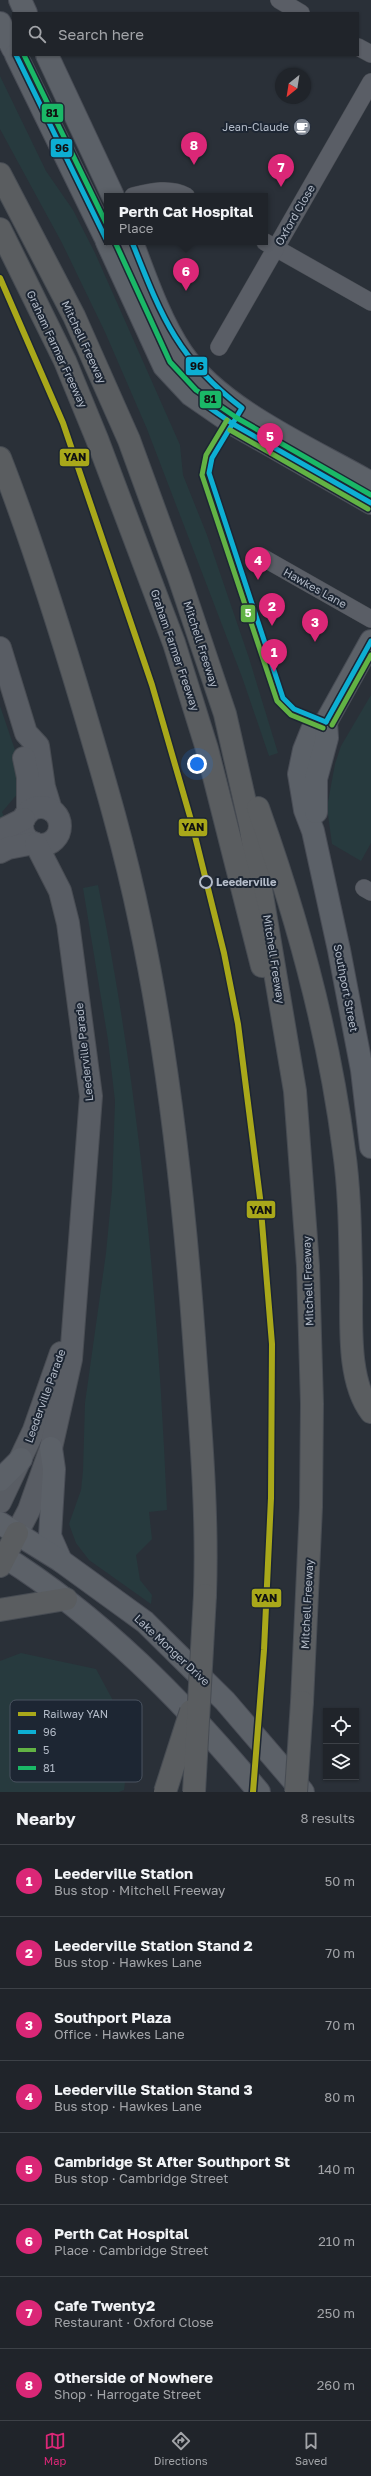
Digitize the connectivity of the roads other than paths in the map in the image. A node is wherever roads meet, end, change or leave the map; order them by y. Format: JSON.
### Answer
{"nodes":[{"id":1,"x":20,"y":0,"type":"edge"},
{"id":2,"x":279,"y":0,"type":"edge"},
{"id":3,"x":26,"y":12,"type":"edge"},
{"id":4,"x":299,"y":12,"type":"edge"},
{"id":5,"x":0,"y":23,"type":"edge"},
{"id":6,"x":12,"y":47,"type":"edge"},
{"id":7,"x":359,"y":48,"type":"edge"},
{"id":8,"x":371,"y":54,"type":"edge"},
{"id":9,"x":16,"y":56,"type":"edge"},
{"id":10,"x":47,"y":56,"type":"edge"},
{"id":11,"x":371,"y":82,"type":"edge"},
{"id":12,"x":0,"y":174,"type":"edge"},
{"id":13,"x":112,"y":193,"type":"edge"},
{"id":14,"x":146,"y":193,"type":"edge"},
{"id":15,"x":181,"y":193,"type":"edge"},
{"id":16,"x":0,"y":229,"type":"edge"},
{"id":17,"x":104,"y":236,"type":"edge"},
{"id":18,"x":108,"y":245,"type":"edge"},
{"id":19,"x":133,"y":245,"type":"edge"},
{"id":20,"x":270,"y":245,"type":"edge"},
{"id":21,"x":371,"y":302,"type":"edge"},
{"id":22,"x":219,"y":347,"type":"dead end"},
{"id":23,"x":0,"y":458,"type":"edge"},
{"id":24,"x":371,"y":483,"type":"edge"},
{"id":25,"x":371,"y":503,"type":"edge"},
{"id":26,"x":260,"y":556,"type":"dead end"},
{"id":27,"x":371,"y":619,"type":"edge"},
{"id":28,"x":371,"y":641,"type":"edge"},
{"id":29,"x":0,"y":648,"type":"edge"},
{"id":30,"x":225,"y":714,"type":"junction"},
{"id":31,"x":26,"y":733,"type":"junction"},
{"id":32,"x":51,"y":810,"type":"junction"},
{"id":33,"x":26,"y":816,"type":"junction"},
{"id":34,"x":0,"y":831,"type":"edge"},
{"id":35,"x":42,"y":842,"type":"junction"},
{"id":36,"x":0,"y":852,"type":"edge"},
{"id":37,"x":295,"y":1091,"type":"junction"},
{"id":38,"x":371,"y":1147,"type":"edge"},
{"id":39,"x":78,"y":1286,"type":"junction"},
{"id":40,"x":362,"y":1363,"type":"edge"},
{"id":41,"x":371,"y":1412,"type":"edge"},
{"id":42,"x":52,"y":1448,"type":"junction"},
{"id":43,"x":21,"y":1459,"type":"junction"},
{"id":44,"x":0,"y":1480,"type":"edge"},
{"id":45,"x":0,"y":1502,"type":"edge"},
{"id":46,"x":8,"y":1528,"type":"edge"},
{"id":47,"x":2,"y":1559,"type":"edge"},
{"id":48,"x":61,"y":1561,"type":"junction"},
{"id":49,"x":66,"y":1599,"type":"junction"},
{"id":50,"x":0,"y":1610,"type":"edge"},
{"id":51,"x":202,"y":1679,"type":"junction"},
{"id":52,"x":302,"y":1791,"type":"edge"},
{"id":53,"x":165,"y":1792,"type":"edge"},
{"id":54,"x":194,"y":1792,"type":"edge"},
{"id":55,"x":259,"y":1792,"type":"edge"}],
"edges":[{"from":1,"to":3,"type":"main road"},
{"from":2,"to":4,"type":"street"},
{"from":5,"to":6,"type":"main road"},
{"from":7,"to":8,"type":"street"},
{"from":9,"to":17,"type":"main road"},
{"from":10,"to":13,"type":"main road"},
{"from":11,"to":20,"type":"street","name":"Oxford Close"},
{"from":12,"to":30,"type":"highway","name":"Mitchell Freeway"},
{"from":14,"to":15,"type":"street"},
{"from":16,"to":37,"type":"highway","name":"Graham Farmer Freeway"},
{"from":18,"to":25,"type":"main road"},
{"from":19,"to":24,"type":"main road"},
{"from":20,"to":21,"type":"street"},
{"from":20,"to":22,"type":"street","name":"Oxford Close"},
{"from":23,"to":51,"type":"highway","bridge":true},
{"from":26,"to":27,"type":"street","name":"Hawkes Lane"},
{"from":28,"to":38,"type":"main road","name":"Southport Street"},
{"from":29,"to":31,"type":"main road"},
{"from":30,"to":37,"type":"highway","name":"Mitchell Freeway"},
{"from":30,"to":40,"type":"highway"},
{"from":31,"to":32,"type":"main road"},
{"from":31,"to":33,"type":"main road"},
{"from":32,"to":33,"type":"main road"},
{"from":32,"to":35,"type":"main road"},
{"from":33,"to":34,"type":"main road"},
{"from":33,"to":35,"type":"main road"},
{"from":35,"to":36,"type":"main road"},
{"from":35,"to":39,"type":"main road","name":"Leederville Parade"},
{"from":37,"to":52,"type":"highway","name":"Mitchell Freeway","bridge":true},
{"from":39,"to":42,"type":"main road","name":"Leederville Parade"},
{"from":39,"to":43,"type":"main road","name":"Leederville Parade"},
{"from":40,"to":41,"type":"highway"},
{"from":42,"to":46,"type":"main road","name":"Leederville Parade"},
{"from":42,"to":48,"type":"main road"},
{"from":43,"to":44,"type":"main road"},
{"from":43,"to":45,"type":"main road","name":"Leederville Parade"},
{"from":46,"to":47,"type":"highway"},
{"from":46,"to":48,"type":"main road","name":"Lake Monger Drive"},
{"from":47,"to":49,"type":"main road"},
{"from":48,"to":52,"type":"main road","name":"Lake Monger Drive"},
{"from":49,"to":50,"type":"highway"},
{"from":49,"to":55,"type":"main road"},
{"from":51,"to":53,"type":"highway","bridge":true},
{"from":51,"to":54,"type":"highway","bridge":true}]}
